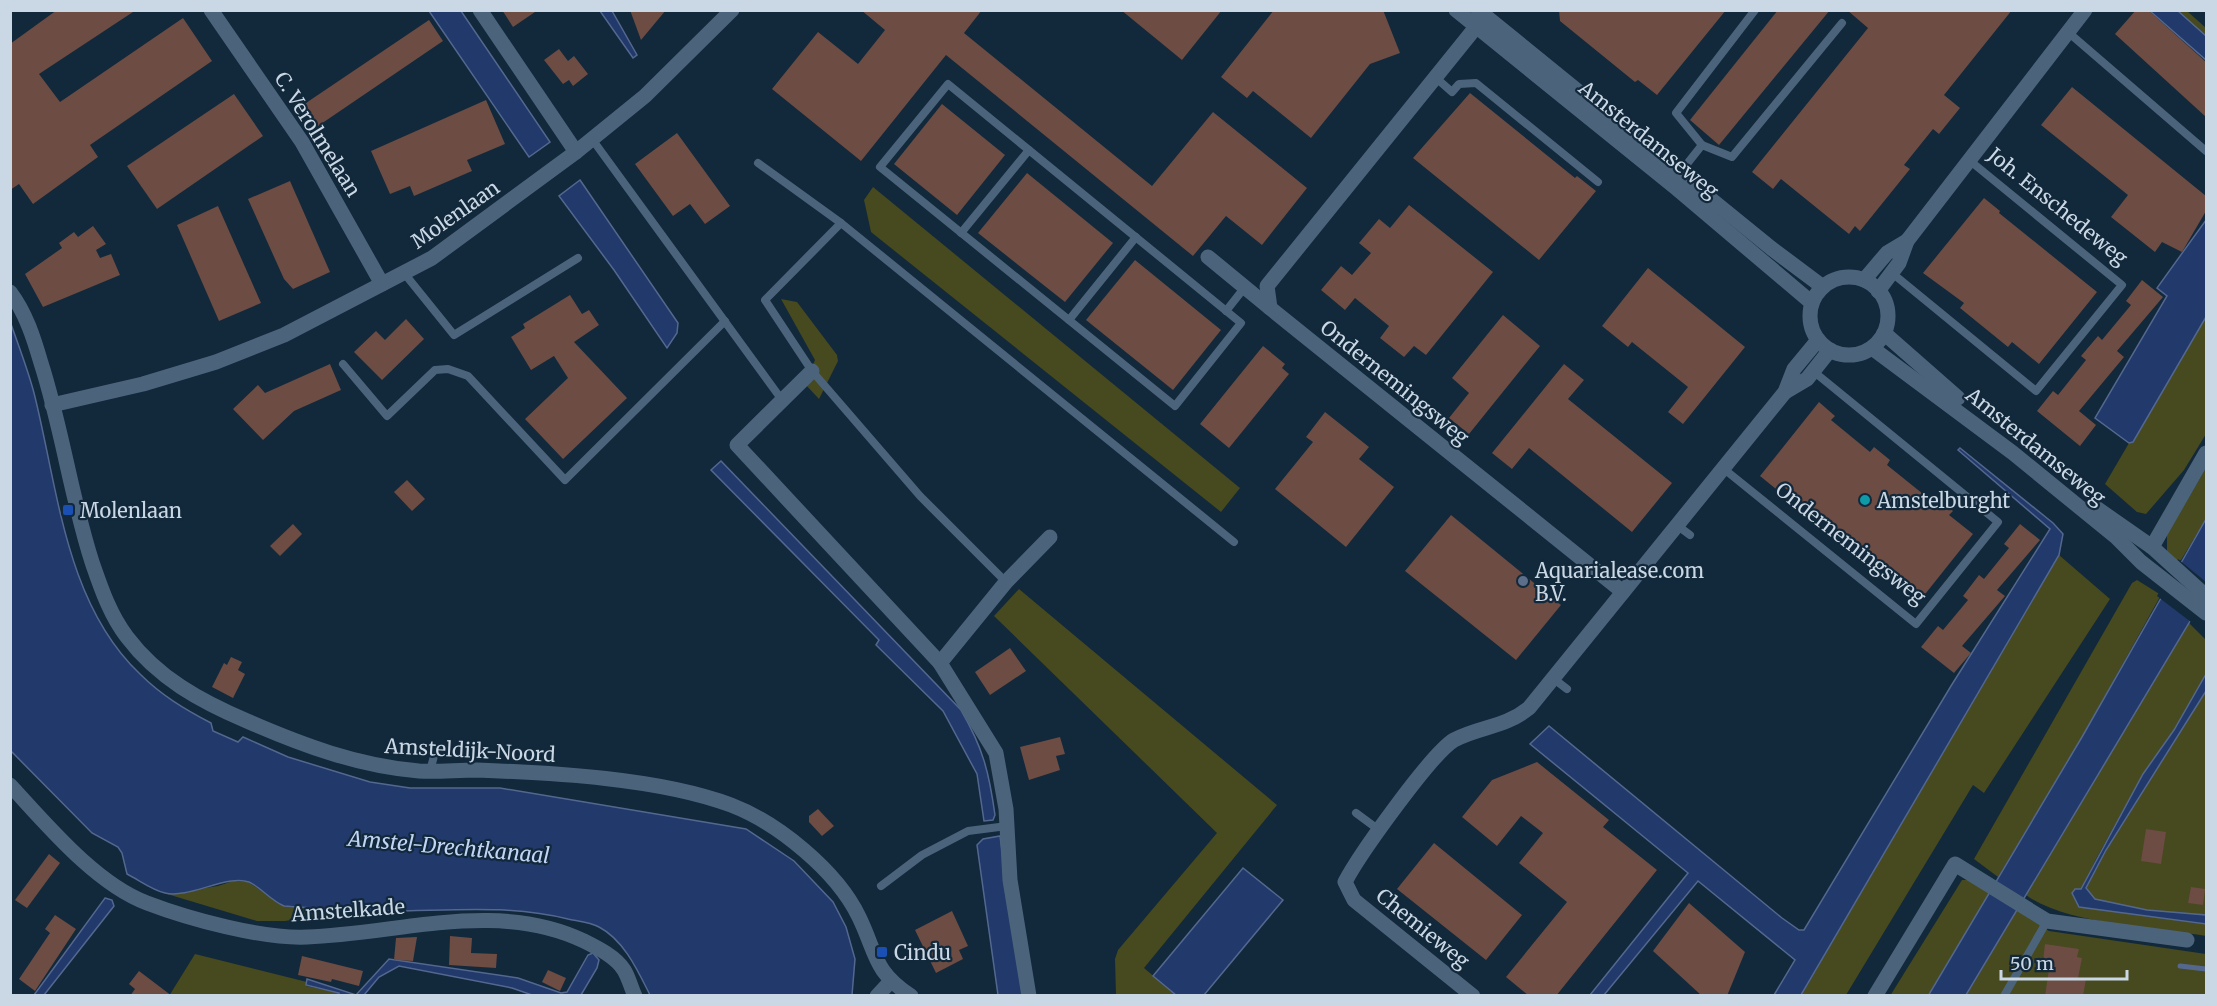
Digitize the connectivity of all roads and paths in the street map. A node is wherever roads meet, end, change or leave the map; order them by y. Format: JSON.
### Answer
{"nodes":[{"id":1,"x":211,"y":10,"type":"edge"},
{"id":2,"x":480,"y":10,"type":"edge"},
{"id":3,"x":732,"y":10,"type":"edge"},
{"id":4,"x":1456,"y":10,"type":"edge"},
{"id":5,"x":1478,"y":10,"type":"edge"},
{"id":6,"x":1755,"y":10,"type":"edge"},
{"id":7,"x":2085,"y":10,"type":"edge"},
{"id":8,"x":1842,"y":23,"type":"dead end"},
{"id":9,"x":1476,"y":27,"type":"junction"},
{"id":10,"x":2069,"y":33,"type":"junction"},
{"id":11,"x":1435,"y":77,"type":"junction"},
{"id":12,"x":592,"y":139,"type":"junction"},
{"id":13,"x":1702,"y":145,"type":"junction"},
{"id":14,"x":1029,"y":150,"type":"junction"},
{"id":15,"x":2206,"y":151,"type":"edge"},
{"id":16,"x":576,"y":152,"type":"junction"},
{"id":17,"x":1969,"y":160,"type":"junction"},
{"id":18,"x":758,"y":163,"type":"dead end"},
{"id":19,"x":1679,"y":174,"type":"junction"},
{"id":20,"x":1598,"y":182,"type":"dead end"},
{"id":21,"x":841,"y":223,"type":"junction"},
{"id":22,"x":962,"y":233,"type":"junction"},
{"id":23,"x":1136,"y":237,"type":"junction"},
{"id":24,"x":1907,"y":241,"type":"junction"},
{"id":25,"x":1208,"y":257,"type":"dead end"},
{"id":26,"x":578,"y":258,"type":"dead end"},
{"id":27,"x":404,"y":273,"type":"junction"},
{"id":28,"x":1892,"y":273,"type":"junction"},
{"id":29,"x":1864,"y":280,"type":"junction"},
{"id":30,"x":382,"y":284,"type":"junction"},
{"id":31,"x":1245,"y":287,"type":"junction"},
{"id":32,"x":1822,"y":287,"type":"junction"},
{"id":33,"x":1878,"y":291,"type":"junction"},
{"id":34,"x":10,"y":292,"type":"edge"},
{"id":35,"x":1812,"y":303,"type":"junction"},
{"id":36,"x":1270,"y":308,"type":"junction"},
{"id":37,"x":1226,"y":310,"type":"junction"},
{"id":38,"x":1070,"y":320,"type":"junction"},
{"id":39,"x":725,"y":321,"type":"junction"},
{"id":40,"x":1884,"y":333,"type":"junction"},
{"id":41,"x":1818,"y":340,"type":"junction"},
{"id":42,"x":1872,"y":348,"type":"junction"},
{"id":43,"x":1830,"y":351,"type":"junction"},
{"id":44,"x":343,"y":364,"type":"dead end"},
{"id":45,"x":812,"y":371,"type":"junction"},
{"id":46,"x":1813,"y":371,"type":"junction"},
{"id":47,"x":1785,"y":392,"type":"junction"},
{"id":48,"x":782,"y":400,"type":"junction"},
{"id":49,"x":52,"y":405,"type":"junction"},
{"id":50,"x":2206,"y":453,"type":"edge"},
{"id":51,"x":1724,"y":469,"type":"junction"},
{"id":52,"x":1050,"y":537,"type":"dead end"},
{"id":53,"x":1234,"y":542,"type":"dead end"},
{"id":54,"x":2152,"y":547,"type":"junction"},
{"id":55,"x":2170,"y":574,"type":"junction"},
{"id":56,"x":1006,"y":582,"type":"junction"},
{"id":57,"x":1623,"y":592,"type":"junction"},
{"id":58,"x":2205,"y":603,"type":"edge"},
{"id":59,"x":940,"y":663,"type":"junction"},
{"id":60,"x":1554,"y":679,"type":"junction"},
{"id":61,"x":1567,"y":689,"type":"dead end"},
{"id":62,"x":434,"y":756,"type":"dead end"},
{"id":63,"x":430,"y":771,"type":"junction"},
{"id":64,"x":10,"y":785,"type":"edge"},
{"id":65,"x":1356,"y":813,"type":"dead end"},
{"id":66,"x":1007,"y":826,"type":"junction"},
{"id":67,"x":1379,"y":830,"type":"junction"},
{"id":68,"x":881,"y":886,"type":"dead end"},
{"id":69,"x":2047,"y":921,"type":"junction"},
{"id":70,"x":2187,"y":940,"type":"dead end"},
{"id":71,"x":890,"y":982,"type":"junction"},
{"id":72,"x":635,"y":996,"type":"edge"},
{"id":73,"x":877,"y":996,"type":"edge"},
{"id":74,"x":910,"y":996,"type":"edge"},
{"id":75,"x":1029,"y":996,"type":"edge"},
{"id":76,"x":1473,"y":996,"type":"edge"},
{"id":77,"x":1875,"y":996,"type":"edge"},
{"id":78,"x":2004,"y":996,"type":"edge"}],
"edges":[{"from":1,"to":30,"type":"street","name":"C. Verolmelaan"},
{"from":2,"to":16,"type":"street"},
{"from":3,"to":12,"type":"street","name":"Molenlaan"},
{"from":4,"to":9,"type":"street","name":"Amsterdamseweg"},
{"from":5,"to":19,"type":"street","name":"Amsterdamseweg"},
{"from":6,"to":13,"type":"lane"},
{"from":7,"to":10,"type":"street","name":"Joh. Enschedeweg"},
{"from":8,"to":13,"type":"lane"},
{"from":9,"to":11,"type":"street"},
{"from":9,"to":35,"type":"street","name":"Amsterdamseweg"},
{"from":10,"to":15,"type":"lane"},
{"from":10,"to":17,"type":"street","name":"Joh. Enschedeweg"},
{"from":11,"to":20,"type":"lane"},
{"from":11,"to":36,"type":"street"},
{"from":12,"to":16,"type":"street","name":"Molenlaan"},
{"from":12,"to":39,"type":"lane"},
{"from":13,"to":19,"type":"lane"},
{"from":14,"to":22,"type":"lane"},
{"from":14,"to":22,"type":"lane"},
{"from":14,"to":23,"type":"lane"},
{"from":16,"to":27,"type":"street","name":"Molenlaan"},
{"from":17,"to":24,"type":"street","name":"Joh. Enschedeweg"},
{"from":17,"to":28,"type":"lane","name":"Joh. Enschedeweg"},
{"from":18,"to":21,"type":"lane"},
{"from":19,"to":32,"type":"street","name":"Amsterdamseweg"},
{"from":21,"to":45,"type":"lane"},
{"from":21,"to":53,"type":"lane"},
{"from":22,"to":38,"type":"lane"},
{"from":23,"to":37,"type":"lane"},
{"from":23,"to":38,"type":"lane"},
{"from":24,"to":28,"type":"street","name":"Joh. Enschedeweg"},
{"from":24,"to":29,"type":"street","name":"Joh. Enschedeweg"},
{"from":25,"to":31,"type":"street","name":"Ondernemingsweg"},
{"from":26,"to":27,"type":"lane"},
{"from":27,"to":30,"type":"street","name":"Molenlaan"},
{"from":28,"to":33,"type":"street","name":"Joh. Enschedeweg"},
{"from":29,"to":32,"type":"street"},
{"from":29,"to":33,"type":"street"},
{"from":30,"to":49,"type":"street","name":"Molenlaan"},
{"from":31,"to":36,"type":"street","name":"Ondernemingsweg"},
{"from":31,"to":37,"type":"lane"},
{"from":32,"to":35,"type":"street"},
{"from":33,"to":40,"type":"street"},
{"from":34,"to":49,"type":"street","name":"Amsteldijk-Noord"},
{"from":35,"to":41,"type":"street"},
{"from":36,"to":57,"type":"street","name":"Ondernemingsweg"},
{"from":37,"to":38,"type":"lane"},
{"from":39,"to":44,"type":"lane"},
{"from":39,"to":48,"type":"lane"},
{"from":40,"to":42,"type":"street"},
{"from":40,"to":54,"type":"street","name":"Amsterdamseweg"},
{"from":41,"to":43,"type":"street"},
{"from":41,"to":47,"type":"street"},
{"from":42,"to":43,"type":"street"},
{"from":42,"to":55,"type":"street","name":"Amsterdamseweg"},
{"from":43,"to":46,"type":"street"},
{"from":45,"to":48,"type":"street"},
{"from":45,"to":56,"type":"lane"},
{"from":46,"to":47,"type":"street"},
{"from":46,"to":51,"type":"lane","name":"Ondernemingsweg"},
{"from":47,"to":51,"type":"street"},
{"from":48,"to":59,"type":"street"},
{"from":49,"to":63,"type":"street","name":"Amsteldijk-Noord"},
{"from":50,"to":54,"type":"street"},
{"from":51,"to":57,"type":"street"},
{"from":52,"to":56,"type":"street"},
{"from":54,"to":55,"type":"street","name":"Amsterdamseweg"},
{"from":55,"to":58,"type":"street"},
{"from":56,"to":59,"type":"street"},
{"from":57,"to":60,"type":"street","name":"Chemieweg"},
{"from":59,"to":66,"type":"street"},
{"from":60,"to":61,"type":"lane"},
{"from":60,"to":67,"type":"street","name":"Chemieweg"},
{"from":62,"to":63,"type":"lane"},
{"from":63,"to":71,"type":"street","name":"Amsteldijk-Noord"},
{"from":64,"to":72,"type":"street","name":"Amstelkade"},
{"from":65,"to":67,"type":"lane"},
{"from":66,"to":68,"type":"lane"},
{"from":66,"to":75,"type":"street"},
{"from":67,"to":76,"type":"street","name":"Chemieweg"},
{"from":69,"to":70,"type":"street"},
{"from":69,"to":77,"type":"street"},
{"from":69,"to":78,"type":"lane"},
{"from":71,"to":73,"type":"street"},
{"from":71,"to":74,"type":"street"}]}
